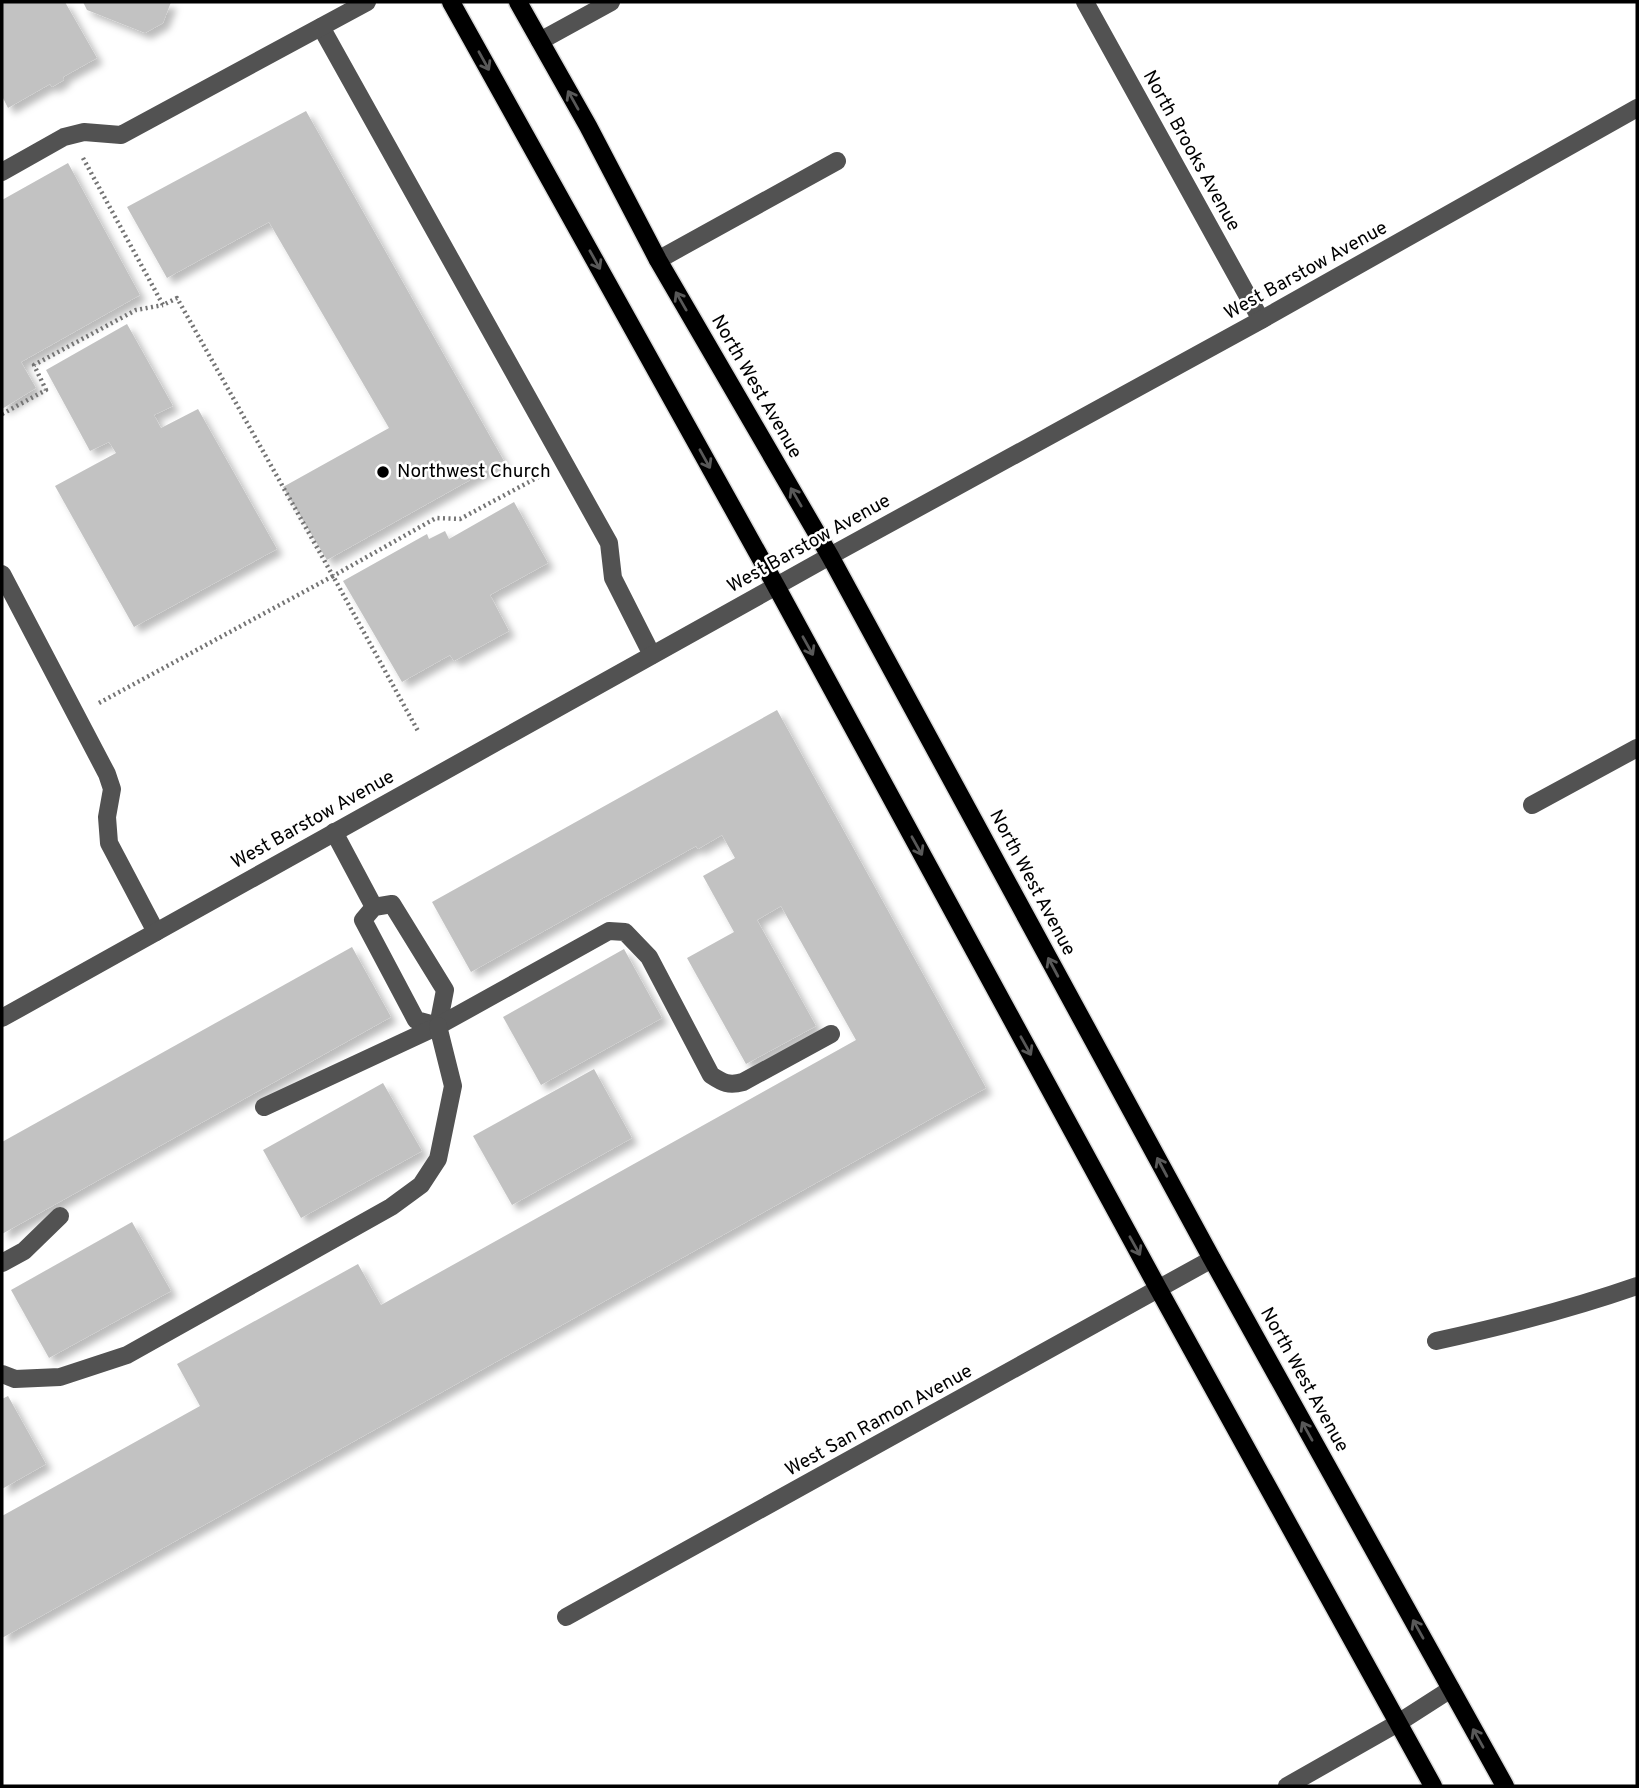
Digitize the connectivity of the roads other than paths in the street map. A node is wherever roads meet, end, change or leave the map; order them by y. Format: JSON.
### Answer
{"nodes":[{"id":1,"x":367,"y":2,"type":"edge"},
{"id":2,"x":451,"y":2,"type":"edge"},
{"id":3,"x":518,"y":2,"type":"edge"},
{"id":4,"x":611,"y":2,"type":"edge"},
{"id":5,"x":1084,"y":2,"type":"edge"},
{"id":6,"x":321,"y":27,"type":"junction"},
{"id":7,"x":540,"y":41,"type":"junction"},
{"id":8,"x":1637,"y":108,"type":"edge"},
{"id":9,"x":837,"y":161,"type":"dead end"},
{"id":10,"x":2,"y":172,"type":"edge"},
{"id":11,"x":658,"y":260,"type":"junction"},
{"id":12,"x":1261,"y":320,"type":"junction"},
{"id":13,"x":830,"y":556,"type":"junction"},
{"id":14,"x":2,"y":574,"type":"edge"},
{"id":15,"x":776,"y":586,"type":"junction"},
{"id":16,"x":652,"y":655,"type":"junction"},
{"id":17,"x":1637,"y":748,"type":"edge"},
{"id":18,"x":1532,"y":805,"type":"dead end"},
{"id":19,"x":334,"y":832,"type":"junction"},
{"id":20,"x":374,"y":907,"type":"junction"},
{"id":21,"x":156,"y":932,"type":"junction"},
{"id":22,"x":2,"y":1018,"type":"edge"},
{"id":23,"x":438,"y":1026,"type":"junction"},
{"id":24,"x":831,"y":1034,"type":"dead end"},
{"id":25,"x":264,"y":1107,"type":"dead end"},
{"id":26,"x":60,"y":1216,"type":"dead end"},
{"id":27,"x":1212,"y":1259,"type":"junction"},
{"id":28,"x":2,"y":1263,"type":"edge"},
{"id":29,"x":1637,"y":1286,"type":"edge"},
{"id":30,"x":1159,"y":1290,"type":"junction"},
{"id":31,"x":1436,"y":1341,"type":"dead end"},
{"id":32,"x":2,"y":1374,"type":"edge"},
{"id":33,"x":566,"y":1617,"type":"dead end"},
{"id":34,"x":1451,"y":1689,"type":"junction"},
{"id":35,"x":1398,"y":1723,"type":"junction"},
{"id":36,"x":1287,"y":1786,"type":"edge"},
{"id":37,"x":1433,"y":1786,"type":"edge"},
{"id":38,"x":1505,"y":1786,"type":"edge"}],
"edges":[{"from":1,"to":6,"type":"street"},
{"from":2,"to":15,"type":"main road","one_way":true},
{"from":3,"to":7,"type":"main road","name":"North West Avenue"},
{"from":4,"to":7,"type":"street"},
{"from":5,"to":12,"type":"street","name":"North Brooks Avenue"},
{"from":6,"to":10,"type":"street"},
{"from":6,"to":16,"type":"street"},
{"from":11,"to":7,"type":"main road","name":"North West Avenue","one_way":true},
{"from":8,"to":12,"type":"street","name":"West Barstow Avenue"},
{"from":9,"to":11,"type":"street"},
{"from":13,"to":11,"type":"main road","name":"North West Avenue","one_way":true},
{"from":12,"to":13,"type":"street","name":"West Barstow Avenue"},
{"from":13,"to":15,"type":"street","name":"West Barstow Avenue"},
{"from":27,"to":13,"type":"main road","name":"North West Avenue","one_way":true},
{"from":14,"to":21,"type":"street"},
{"from":15,"to":16,"type":"street","name":"West Barstow Avenue"},
{"from":15,"to":30,"type":"main road","one_way":true},
{"from":16,"to":19,"type":"street","name":"West Barstow Avenue"},
{"from":17,"to":18,"type":"street"},
{"from":19,"to":20,"type":"street"},
{"from":19,"to":21,"type":"street","name":"West Barstow Avenue"},
{"from":20,"to":23,"type":"street"},
{"from":20,"to":23,"type":"street"},
{"from":21,"to":22,"type":"street","name":"West Barstow Avenue"},
{"from":23,"to":24,"type":"street"},
{"from":23,"to":25,"type":"street"},
{"from":23,"to":32,"type":"street"},
{"from":26,"to":28,"type":"street"},
{"from":27,"to":30,"type":"street","name":"West San Ramon Avenue"},
{"from":34,"to":27,"type":"main road","name":"North West Avenue","one_way":true},
{"from":29,"to":31,"type":"street"},
{"from":30,"to":33,"type":"street","name":"West San Ramon Avenue"},
{"from":30,"to":35,"type":"main road"},
{"from":34,"to":35,"type":"street"},
{"from":38,"to":34,"type":"main road","name":"North West Avenue","one_way":true},
{"from":35,"to":36,"type":"street"},
{"from":35,"to":37,"type":"main road"}]}
